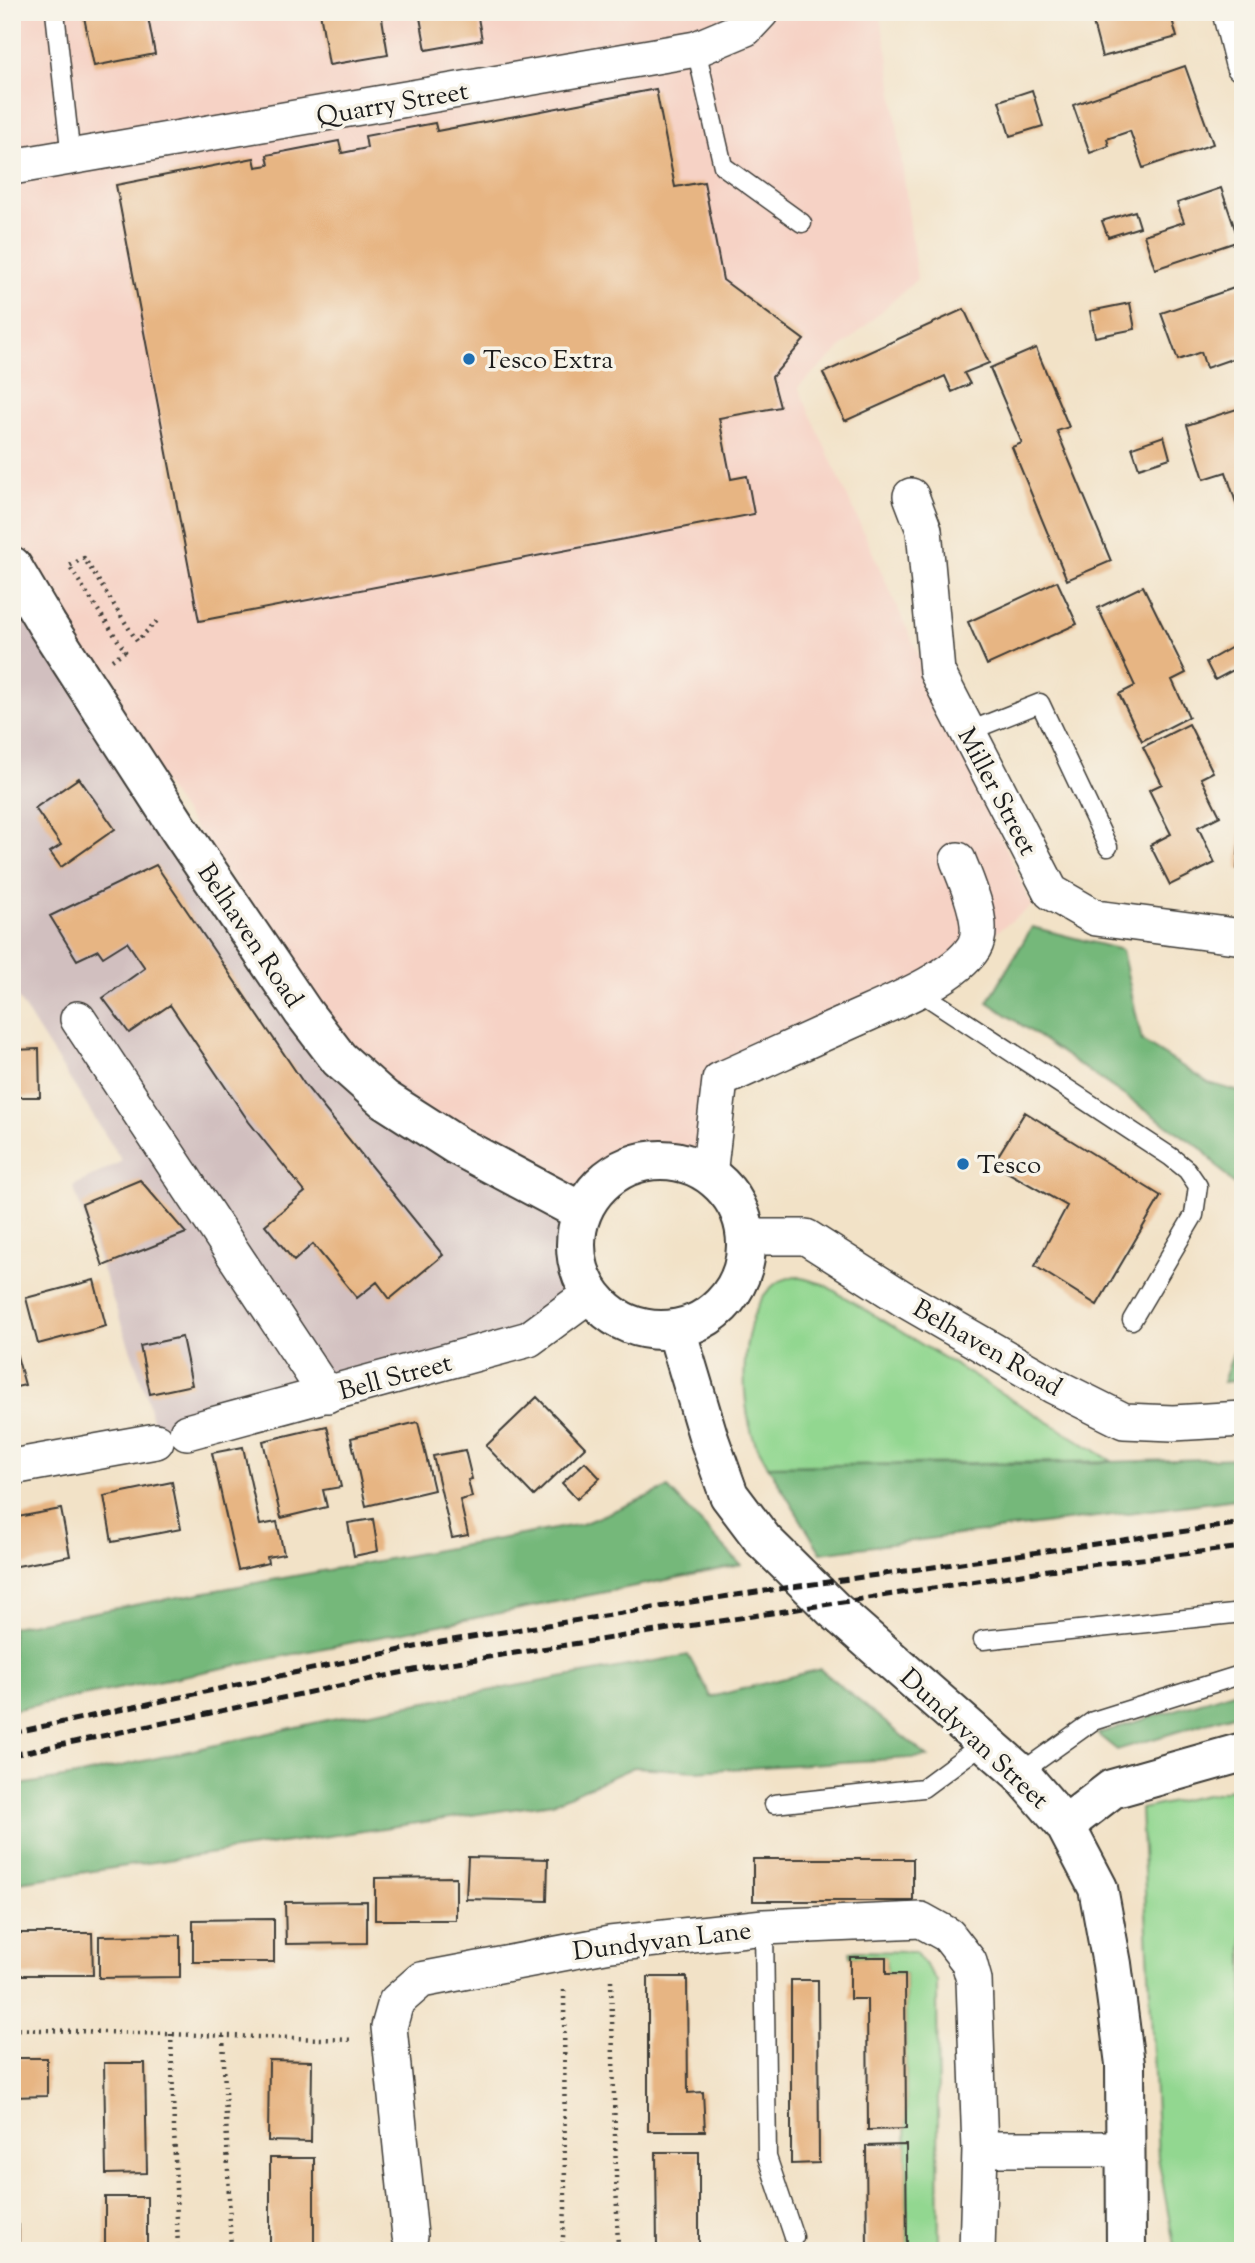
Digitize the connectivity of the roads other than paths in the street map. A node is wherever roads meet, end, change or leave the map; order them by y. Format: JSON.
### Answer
{"nodes":[{"id":1,"x":55,"y":12,"type":"edge"},
{"id":2,"x":761,"y":12,"type":"edge"},
{"id":3,"x":1230,"y":12,"type":"edge"},
{"id":4,"x":696,"y":49,"type":"junction"},
{"id":5,"x":1243,"y":64,"type":"edge"},
{"id":6,"x":71,"y":158,"type":"junction"},
{"id":7,"x":12,"y":167,"type":"edge"},
{"id":8,"x":802,"y":223,"type":"dead end"},
{"id":9,"x":911,"y":496,"type":"dead end"},
{"id":10,"x":12,"y":566,"type":"edge"},
{"id":11,"x":967,"y":732,"type":"junction"},
{"id":12,"x":1108,"y":847,"type":"dead end"},
{"id":13,"x":958,"y":860,"type":"dead end"},
{"id":14,"x":1243,"y":937,"type":"edge"},
{"id":15,"x":917,"y":990,"type":"junction"},
{"id":16,"x":78,"y":1019,"type":"dead end"},
{"id":17,"x":709,"y":1175,"type":"junction"},
{"id":18,"x":582,"y":1212,"type":"junction"},
{"id":19,"x":746,"y":1237,"type":"junction"},
{"id":20,"x":590,"y":1294,"type":"junction"},
{"id":21,"x":1132,"y":1320,"type":"dead end"},
{"id":22,"x":676,"y":1329,"type":"junction"},
{"id":23,"x":327,"y":1395,"type":"junction"},
{"id":24,"x":1243,"y":1419,"type":"edge"},
{"id":25,"x":12,"y":1467,"type":"edge"},
{"id":26,"x":1243,"y":1613,"type":"edge"},
{"id":27,"x":983,"y":1640,"type":"dead end"},
{"id":28,"x":1243,"y":1674,"type":"edge"},
{"id":29,"x":985,"y":1742,"type":"junction"},
{"id":30,"x":1243,"y":1752,"type":"edge"},
{"id":31,"x":1020,"y":1773,"type":"junction"},
{"id":32,"x":774,"y":1804,"type":"dead end"},
{"id":33,"x":1065,"y":1825,"type":"junction"},
{"id":34,"x":764,"y":1927,"type":"junction"},
{"id":35,"x":980,"y":2149,"type":"junction"},
{"id":36,"x":1126,"y":2149,"type":"junction"},
{"id":37,"x":410,"y":2236,"type":"dead end"},
{"id":38,"x":794,"y":2237,"type":"dead end"},
{"id":39,"x":977,"y":2251,"type":"edge"},
{"id":40,"x":1126,"y":2251,"type":"edge"}],
"edges":[{"from":1,"to":6,"type":"lane"},
{"from":2,"to":4,"type":"street","name":"Quarry Street"},
{"from":3,"to":5,"type":"street"},
{"from":4,"to":6,"type":"street","name":"Quarry Street"},
{"from":4,"to":8,"type":"lane"},
{"from":6,"to":7,"type":"street","name":"Quarry Street"},
{"from":9,"to":11,"type":"street","name":"Miller Street"},
{"from":10,"to":18,"type":"street","name":"Belhaven Road"},
{"from":11,"to":12,"type":"lane"},
{"from":11,"to":14,"type":"street","name":"Miller Street"},
{"from":13,"to":15,"type":"street"},
{"from":15,"to":17,"type":"street"},
{"from":15,"to":21,"type":"lane"},
{"from":16,"to":23,"type":"street"},
{"from":17,"to":18,"type":"street"},
{"from":17,"to":19,"type":"street"},
{"from":18,"to":20,"type":"street"},
{"from":19,"to":22,"type":"street"},
{"from":19,"to":24,"type":"street","name":"Belhaven Road"},
{"from":20,"to":22,"type":"street"},
{"from":20,"to":23,"type":"street","name":"Bell Street"},
{"from":22,"to":29,"type":"street","name":"Dundyvan Street"},
{"from":23,"to":25,"type":"street","name":"Bell Street"},
{"from":26,"to":27,"type":"lane"},
{"from":28,"to":31,"type":"lane"},
{"from":29,"to":31,"type":"street","name":"Dundyvan Street"},
{"from":29,"to":32,"type":"lane"},
{"from":30,"to":33,"type":"street"},
{"from":31,"to":33,"type":"street","name":"Dundyvan Street"},
{"from":33,"to":36,"type":"street","name":"Dundyvan Street"},
{"from":34,"to":35,"type":"street","name":"Dundyvan Lane"},
{"from":34,"to":37,"type":"street","name":"Dundyvan Lane"},
{"from":34,"to":38,"type":"lane"},
{"from":35,"to":36,"type":"street"},
{"from":35,"to":39,"type":"street","name":"Dundyvan Lane"},
{"from":36,"to":40,"type":"street","name":"Dundyvan Street"}]}
